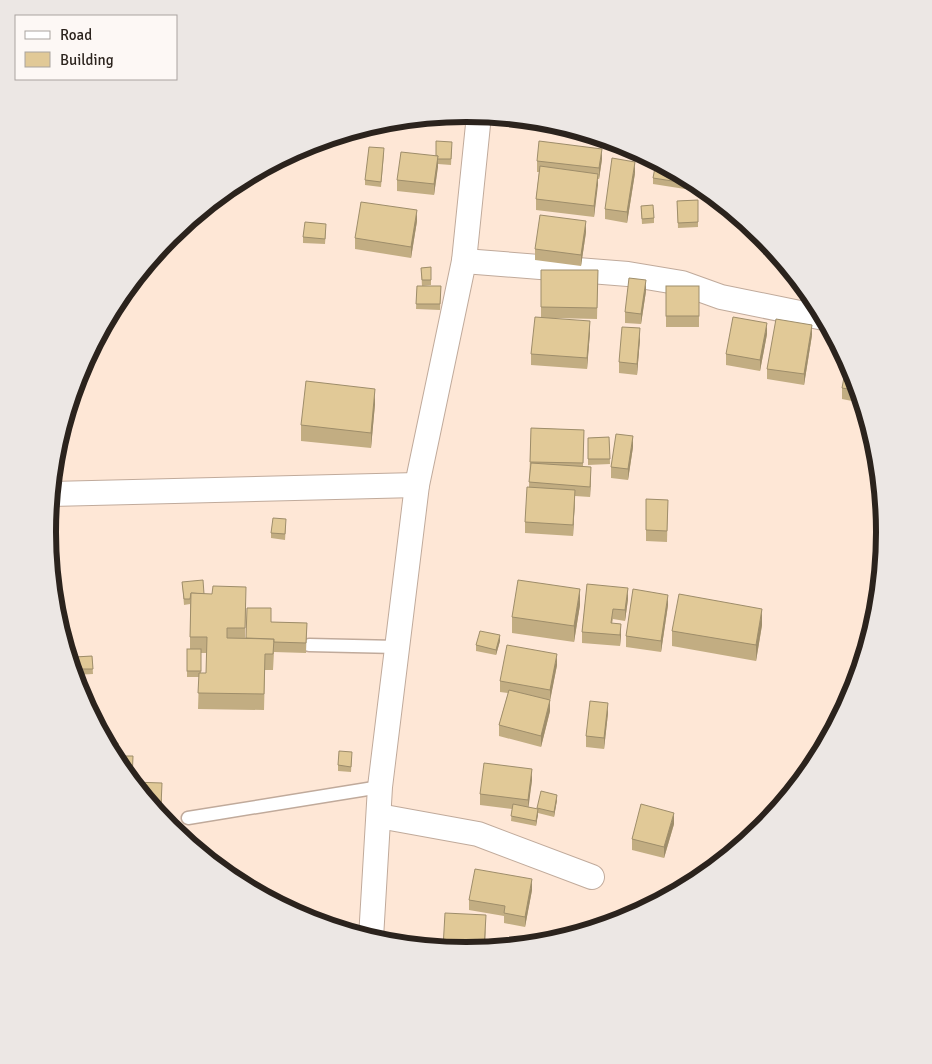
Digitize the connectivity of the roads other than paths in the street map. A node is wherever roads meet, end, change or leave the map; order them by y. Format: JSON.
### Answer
{"nodes":[{"id":1,"x":478,"y":122,"type":"edge"},
{"id":2,"x":464,"y":261,"type":"junction"},
{"id":3,"x":814,"y":316,"type":"edge"},
{"id":4,"x":417,"y":486,"type":"junction"},
{"id":5,"x":58,"y":494,"type":"edge"},
{"id":6,"x":308,"y":645,"type":"edge"},
{"id":7,"x":397,"y":647,"type":"junction"},
{"id":8,"x":380,"y":787,"type":"junction"},
{"id":9,"x":379,"y":816,"type":"junction"},
{"id":10,"x":188,"y":818,"type":"dead end"},
{"id":11,"x":592,"y":877,"type":"dead end"},
{"id":12,"x":371,"y":931,"type":"edge"}],
"edges":[{"from":1,"to":2,"type":"street"},
{"from":2,"to":3,"type":"street"},
{"from":2,"to":4,"type":"street"},
{"from":4,"to":5,"type":"street"},
{"from":4,"to":7,"type":"street"},
{"from":6,"to":7,"type":"lane"},
{"from":7,"to":8,"type":"street"},
{"from":8,"to":9,"type":"street"},
{"from":8,"to":10,"type":"lane"},
{"from":9,"to":11,"type":"street"},
{"from":9,"to":12,"type":"street"}]}
